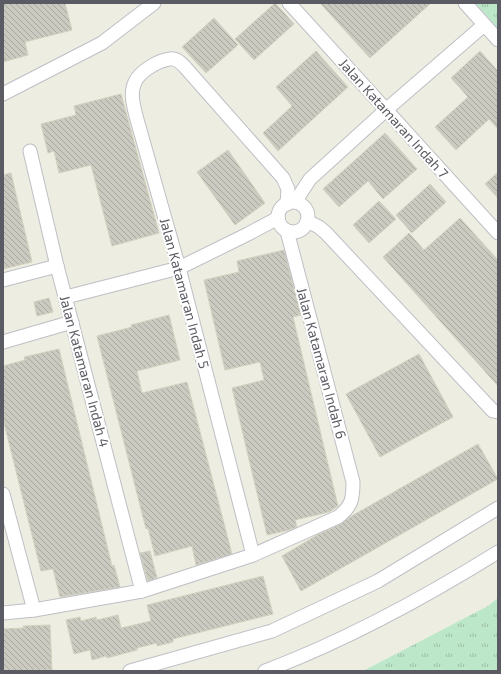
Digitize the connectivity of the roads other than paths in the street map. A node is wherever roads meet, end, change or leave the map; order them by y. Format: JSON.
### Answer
{"nodes":[{"id":1,"x":154,"y":3,"type":"edge"},
{"id":2,"x":288,"y":3,"type":"edge"},
{"id":3,"x":464,"y":3,"type":"edge"},
{"id":4,"x":484,"y":25,"type":"junction"},
{"id":5,"x":498,"y":40,"type":"edge"},
{"id":6,"x":3,"y":94,"type":"edge"},
{"id":7,"x":387,"y":109,"type":"junction"},
{"id":8,"x":30,"y":151,"type":"dead end"},
{"id":9,"x":291,"y":203,"type":"junction"},
{"id":10,"x":278,"y":218,"type":"junction"},
{"id":11,"x":308,"y":221,"type":"junction"},
{"id":12,"x":287,"y":231,"type":"junction"},
{"id":13,"x":498,"y":233,"type":"edge"},
{"id":14,"x":57,"y":266,"type":"junction"},
{"id":15,"x":180,"y":268,"type":"junction"},
{"id":16,"x":3,"y":280,"type":"edge"},
{"id":17,"x":66,"y":297,"type":"junction"},
{"id":18,"x":72,"y":322,"type":"junction"},
{"id":19,"x":3,"y":342,"type":"edge"},
{"id":20,"x":496,"y":415,"type":"edge"},
{"id":21,"x":3,"y":494,"type":"edge"},
{"id":22,"x":498,"y":508,"type":"edge"},
{"id":23,"x":498,"y":552,"type":"edge"},
{"id":24,"x":253,"y":555,"type":"junction"},
{"id":25,"x":142,"y":591,"type":"junction"},
{"id":26,"x":34,"y":610,"type":"junction"},
{"id":27,"x":3,"y":613,"type":"edge"},
{"id":28,"x":130,"y":671,"type":"edge"},
{"id":29,"x":265,"y":671,"type":"edge"}],
"edges":[{"from":1,"to":6,"type":"street"},
{"from":2,"to":7,"type":"street","name":"Jalan Katamaran Indah 7"},
{"from":3,"to":4,"type":"street"},
{"from":4,"to":5,"type":"street"},
{"from":4,"to":7,"type":"street"},
{"from":7,"to":9,"type":"street"},
{"from":7,"to":13,"type":"street","name":"Jalan Katamaran Indah 7"},
{"from":8,"to":14,"type":"street","name":"Jalan Katamaran Indah 4"},
{"from":9,"to":10,"type":"street"},
{"from":9,"to":11,"type":"street"},
{"from":9,"to":15,"type":"street","name":"Jalan Katamaran Indah 5"},
{"from":10,"to":12,"type":"street"},
{"from":10,"to":15,"type":"street"},
{"from":11,"to":12,"type":"street"},
{"from":11,"to":20,"type":"street"},
{"from":12,"to":24,"type":"street","name":"Jalan Katamaran Indah 6"},
{"from":14,"to":16,"type":"street"},
{"from":14,"to":17,"type":"street","name":"Jalan Katamaran Indah 4"},
{"from":15,"to":17,"type":"street"},
{"from":15,"to":24,"type":"street","name":"Jalan Katamaran Indah 5"},
{"from":17,"to":18,"type":"street","name":"Jalan Katamaran Indah 4"},
{"from":18,"to":19,"type":"street"},
{"from":18,"to":25,"type":"street","name":"Jalan Katamaran Indah 4"},
{"from":21,"to":26,"type":"street"},
{"from":22,"to":28,"type":"street"},
{"from":23,"to":29,"type":"street"},
{"from":24,"to":25,"type":"street"},
{"from":25,"to":26,"type":"street"},
{"from":26,"to":27,"type":"street"}]}
